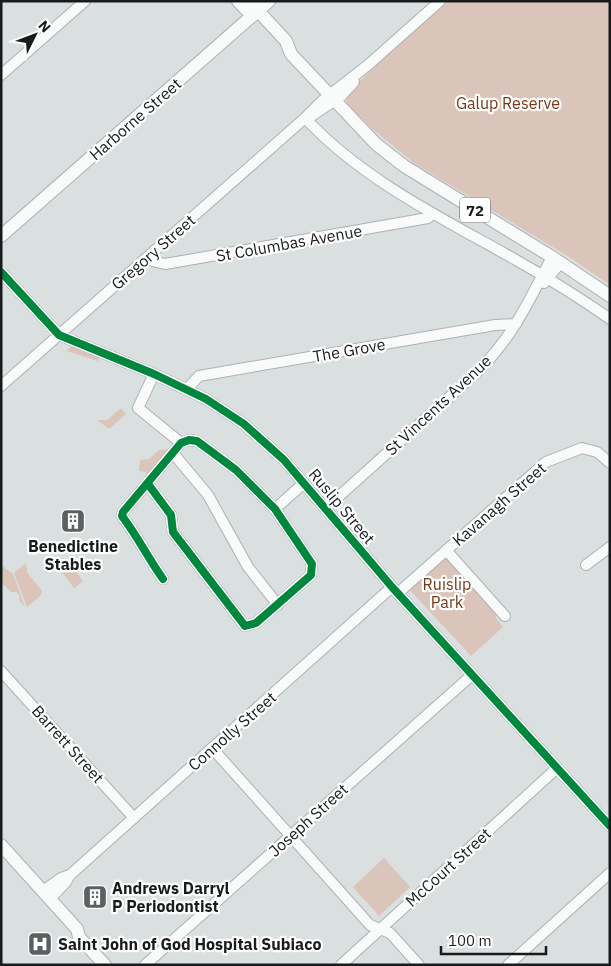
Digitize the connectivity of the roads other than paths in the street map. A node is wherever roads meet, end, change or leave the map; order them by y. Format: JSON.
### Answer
{"nodes":[{"id":1,"x":85,"y":1,"type":"edge"},
{"id":2,"x":269,"y":1,"type":"edge"},
{"id":3,"x":440,"y":1,"type":"edge"},
{"id":4,"x":250,"y":6,"type":"edge"},
{"id":5,"x":1,"y":75,"type":"edge"},
{"id":6,"x":332,"y":98,"type":"junction"},
{"id":7,"x":305,"y":118,"type":"junction"},
{"id":8,"x":432,"y":214,"type":"junction"},
{"id":9,"x":1,"y":226,"type":"edge"},
{"id":10,"x":1,"y":236,"type":"edge"},
{"id":11,"x":145,"y":259,"type":"junction"},
{"id":12,"x":556,"y":260,"type":"junction"},
{"id":13,"x":1,"y":272,"type":"edge"},
{"id":14,"x":545,"y":277,"type":"junction"},
{"id":15,"x":610,"y":296,"type":"edge"},
{"id":16,"x":610,"y":319,"type":"edge"},
{"id":17,"x":516,"y":324,"type":"junction"},
{"id":18,"x":59,"y":335,"type":"junction"},
{"id":19,"x":154,"y":374,"type":"junction"},
{"id":20,"x":1,"y":386,"type":"edge"},
{"id":21,"x":187,"y":389,"type":"junction"},
{"id":22,"x":181,"y":443,"type":"junction"},
{"id":23,"x":173,"y":453,"type":"junction"},
{"id":24,"x":610,"y":463,"type":"edge"},
{"id":25,"x":304,"y":483,"type":"junction"},
{"id":26,"x":148,"y":484,"type":"junction"},
{"id":27,"x":275,"y":508,"type":"junction"},
{"id":28,"x":326,"y":508,"type":"junction"},
{"id":29,"x":610,"y":547,"type":"edge"},
{"id":30,"x":446,"y":550,"type":"junction"},
{"id":31,"x":586,"y":565,"type":"dead end"},
{"id":32,"x":163,"y":579,"type":"dead end"},
{"id":33,"x":395,"y":590,"type":"junction"},
{"id":34,"x":278,"y":605,"type":"junction"},
{"id":35,"x":505,"y":616,"type":"dead end"},
{"id":36,"x":1,"y":671,"type":"edge"},
{"id":37,"x":472,"y":675,"type":"junction"},
{"id":38,"x":212,"y":748,"type":"junction"},
{"id":39,"x":556,"y":769,"type":"junction"},
{"id":40,"x":134,"y":818,"type":"junction"},
{"id":41,"x":610,"y":826,"type":"edge"},
{"id":42,"x":290,"y":836,"type":"junction"},
{"id":43,"x":1,"y":845,"type":"edge"},
{"id":44,"x":1,"y":856,"type":"edge"},
{"id":45,"x":610,"y":873,"type":"edge"},
{"id":46,"x":47,"y":895,"type":"junction"},
{"id":47,"x":380,"y":929,"type":"junction"},
{"id":48,"x":80,"y":937,"type":"junction"},
{"id":49,"x":105,"y":965,"type":"edge"},
{"id":50,"x":145,"y":965,"type":"edge"},
{"id":51,"x":341,"y":965,"type":"edge"},
{"id":52,"x":419,"y":965,"type":"edge"},
{"id":53,"x":508,"y":965,"type":"edge"}],
"edges":[{"from":1,"to":5,"type":"street"},
{"from":2,"to":4,"type":"main road","name":"Harborne Street"},
{"from":3,"to":6,"type":"street","name":"Gregory Street"},
{"from":4,"to":6,"type":"main road","number":"72"},
{"from":4,"to":9,"type":"main road","name":"Harborne Street"},
{"from":4,"to":10,"type":"main road","name":"Harborne Street"},
{"from":6,"to":7,"type":"street","name":"Gregory Street"},
{"from":6,"to":12,"type":"main road","number":"72"},
{"from":7,"to":8,"type":"street"},
{"from":7,"to":11,"type":"street","name":"Gregory Street"},
{"from":8,"to":11,"type":"street","name":"St Columbas Avenue"},
{"from":8,"to":14,"type":"street"},
{"from":11,"to":18,"type":"street","name":"Gregory Street"},
{"from":12,"to":14,"type":"street","name":"St Vincents Avenue"},
{"from":12,"to":15,"type":"main road","number":"72"},
{"from":13,"to":18,"type":"street","name":"Ruslip Street"},
{"from":14,"to":16,"type":"street"},
{"from":14,"to":17,"type":"street","name":"St Vincents Avenue"},
{"from":17,"to":21,"type":"street","name":"The Grove"},
{"from":17,"to":28,"type":"street","name":"St Vincents Avenue"},
{"from":18,"to":19,"type":"street","name":"Ruslip Street"},
{"from":18,"to":20,"type":"street","name":"Gregory Street"},
{"from":19,"to":21,"type":"street","name":"Ruslip Street"},
{"from":19,"to":22,"type":"street"},
{"from":21,"to":25,"type":"street","name":"Ruslip Street"},
{"from":22,"to":23,"type":"street"},
{"from":22,"to":27,"type":"street"},
{"from":23,"to":26,"type":"street"},
{"from":23,"to":34,"type":"street"},
{"from":24,"to":30,"type":"street","name":"Kavanagh Street"},
{"from":25,"to":27,"type":"street"},
{"from":25,"to":28,"type":"street","name":"Ruslip Street"},
{"from":26,"to":32,"type":"street"},
{"from":26,"to":34,"type":"street"},
{"from":27,"to":34,"type":"street"},
{"from":28,"to":33,"type":"street","name":"Ruslip Street"},
{"from":29,"to":31,"type":"street"},
{"from":30,"to":33,"type":"street","name":"Kavanagh Street"},
{"from":30,"to":35,"type":"street"},
{"from":33,"to":37,"type":"street","name":"Ruslip Street"},
{"from":33,"to":38,"type":"street","name":"Connolly Street"},
{"from":36,"to":40,"type":"street","name":"Barrett Street"},
{"from":37,"to":39,"type":"street","name":"Ruslip Street"},
{"from":37,"to":42,"type":"street","name":"Joseph Street"},
{"from":38,"to":40,"type":"street","name":"Connolly Street"},
{"from":38,"to":42,"type":"street"},
{"from":39,"to":41,"type":"street","name":"Ruslip Street"},
{"from":39,"to":47,"type":"street","name":"McCourt Street"},
{"from":40,"to":46,"type":"street","name":"Connolly Street"},
{"from":42,"to":47,"type":"street"},
{"from":42,"to":50,"type":"street","name":"Joseph Street"},
{"from":43,"to":46,"type":"main road"},
{"from":44,"to":48,"type":"main road"},
{"from":45,"to":53,"type":"street"},
{"from":46,"to":48,"type":"main road"},
{"from":47,"to":51,"type":"street","name":"McCourt Street"},
{"from":47,"to":52,"type":"street"},
{"from":48,"to":49,"type":"main road"}]}
